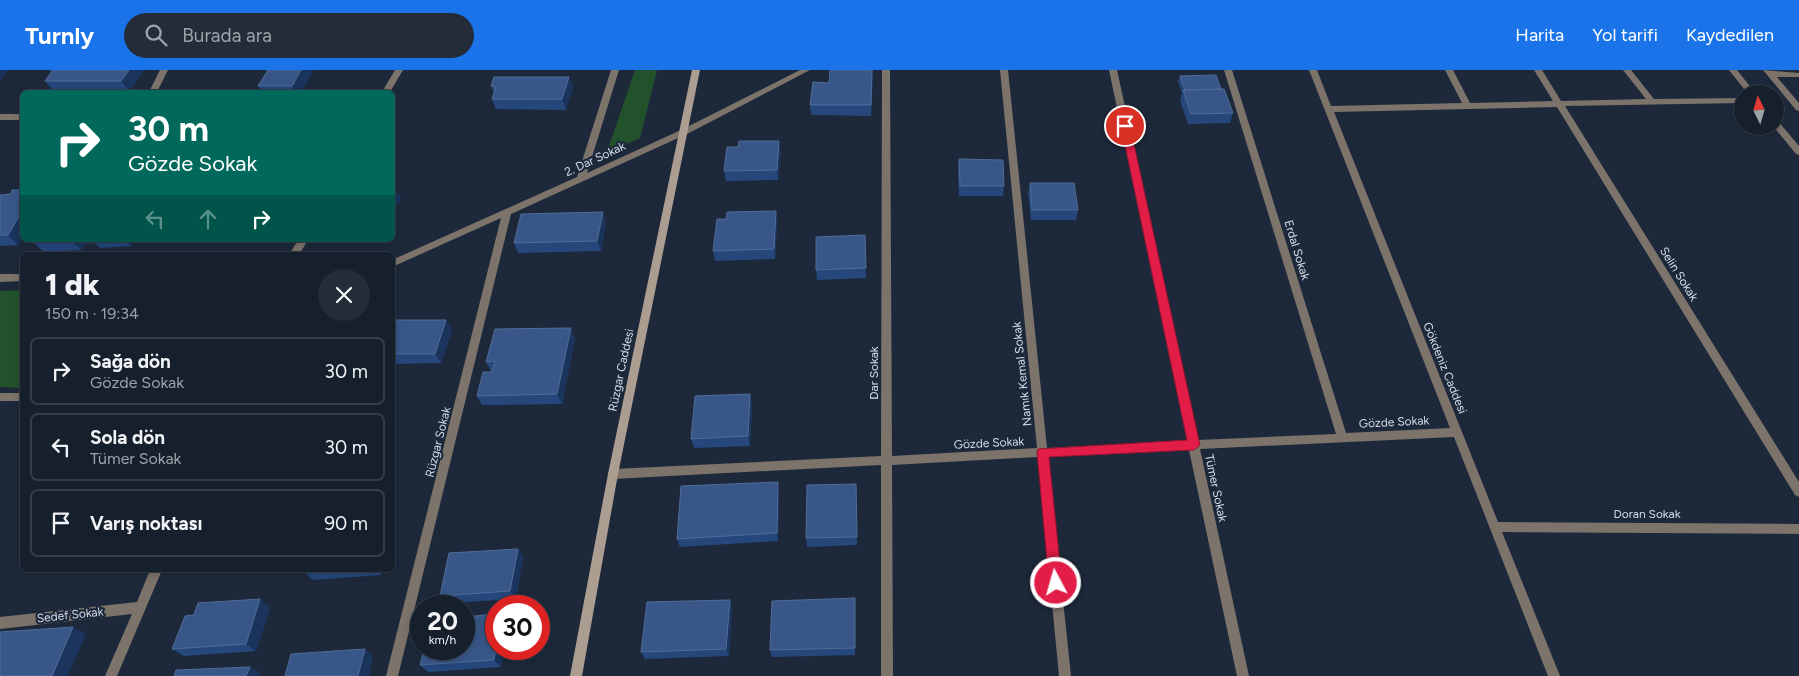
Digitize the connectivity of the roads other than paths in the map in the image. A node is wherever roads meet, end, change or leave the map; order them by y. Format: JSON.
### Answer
{"nodes":[{"id":1,"x":164,"y":70,"type":"edge"},
{"id":2,"x":399,"y":70,"type":"edge"},
{"id":3,"x":614,"y":70,"type":"edge"},
{"id":4,"x":696,"y":70,"type":"edge"},
{"id":5,"x":806,"y":70,"type":"edge"},
{"id":6,"x":886,"y":70,"type":"edge"},
{"id":7,"x":1004,"y":70,"type":"edge"},
{"id":8,"x":1113,"y":70,"type":"edge"},
{"id":9,"x":1228,"y":70,"type":"edge"},
{"id":10,"x":1313,"y":70,"type":"edge"},
{"id":11,"x":1449,"y":70,"type":"edge"},
{"id":12,"x":1538,"y":70,"type":"edge"},
{"id":13,"x":1628,"y":70,"type":"edge"},
{"id":14,"x":1733,"y":70,"type":"edge"},
{"id":15,"x":1769,"y":72,"type":"edge"},
{"id":16,"x":1799,"y":75,"type":"edge"},
{"id":17,"x":1745,"y":85,"type":"edge"},
{"id":18,"x":154,"y":90,"type":"edge"},
{"id":19,"x":387,"y":90,"type":"edge"},
{"id":20,"x":1734,"y":100,"type":"edge"},
{"id":21,"x":1652,"y":102,"type":"junction"},
{"id":22,"x":1559,"y":104,"type":"junction"},
{"id":23,"x":1467,"y":106,"type":"junction"},
{"id":24,"x":1799,"y":108,"type":"edge"},
{"id":25,"x":1328,"y":109,"type":"junction"},
{"id":26,"x":0,"y":117,"type":"edge"},
{"id":27,"x":20,"y":117,"type":"edge"},
{"id":28,"x":684,"y":132,"type":"junction"},
{"id":29,"x":1784,"y":133,"type":"edge"},
{"id":30,"x":1799,"y":152,"type":"edge"},
{"id":31,"x":580,"y":180,"type":"junction"},
{"id":32,"x":507,"y":213,"type":"junction"},
{"id":33,"x":395,"y":263,"type":"edge"},
{"id":34,"x":0,"y":278,"type":"edge"},
{"id":35,"x":20,"y":278,"type":"edge"},
{"id":36,"x":0,"y":397,"type":"edge"},
{"id":37,"x":20,"y":398,"type":"edge"},
{"id":38,"x":1457,"y":432,"type":"junction"},
{"id":39,"x":1342,"y":437,"type":"junction"},
{"id":40,"x":1194,"y":445,"type":"junction"},
{"id":41,"x":1043,"y":452,"type":"junction"},
{"id":42,"x":887,"y":460,"type":"junction"},
{"id":43,"x":613,"y":474,"type":"junction"},
{"id":44,"x":1799,"y":492,"type":"edge"},
{"id":45,"x":1495,"y":527,"type":"junction"},
{"id":46,"x":1799,"y":529,"type":"edge"},
{"id":47,"x":155,"y":572,"type":"edge"},
{"id":48,"x":140,"y":607,"type":"junction"},
{"id":49,"x":0,"y":623,"type":"edge"},
{"id":50,"x":111,"y":676,"type":"edge"},
{"id":51,"x":392,"y":676,"type":"edge"},
{"id":52,"x":576,"y":676,"type":"edge"},
{"id":53,"x":887,"y":676,"type":"edge"},
{"id":54,"x":1065,"y":676,"type":"edge"},
{"id":55,"x":1243,"y":676,"type":"edge"},
{"id":56,"x":1554,"y":676,"type":"edge"}],
"edges":[{"from":1,"to":18,"type":"street"},
{"from":2,"to":19,"type":"street"},
{"from":3,"to":31,"type":"street"},
{"from":4,"to":28,"type":"main road","name":"Rüzgar Caddesi"},
{"from":5,"to":28,"type":"street","name":"2. Dar Sokak"},
{"from":6,"to":42,"type":"street","name":"Dar Sokak"},
{"from":7,"to":41,"type":"street","name":"Namık Kemal Sokak"},
{"from":8,"to":40,"type":"street","name":"Tümer Sokak"},
{"from":9,"to":39,"type":"street","name":"Erdal Sokak"},
{"from":10,"to":25,"type":"street","name":"Gökdeniz Caddesi"},
{"from":11,"to":23,"type":"street"},
{"from":12,"to":22,"type":"street","name":"Selin Sokak"},
{"from":13,"to":21,"type":"street"},
{"from":14,"to":17,"type":"street"},
{"from":15,"to":16,"type":"street"},
{"from":15,"to":24,"type":"street"},
{"from":20,"to":21,"type":"street"},
{"from":21,"to":22,"type":"street"},
{"from":22,"to":23,"type":"street"},
{"from":22,"to":44,"type":"street","name":"Selin Sokak"},
{"from":23,"to":25,"type":"street"},
{"from":25,"to":38,"type":"street","name":"Gökdeniz Caddesi"},
{"from":26,"to":27,"type":"street"},
{"from":28,"to":31,"type":"street","name":"2. Dar Sokak"},
{"from":28,"to":43,"type":"main road","name":"Rüzgar Caddesi"},
{"from":29,"to":30,"type":"street"},
{"from":31,"to":32,"type":"street","name":"2. Dar Sokak"},
{"from":32,"to":33,"type":"street","name":"2. Dar Sokak"},
{"from":32,"to":51,"type":"street","name":"Rüzgar Sokak"},
{"from":34,"to":35,"type":"street"},
{"from":36,"to":37,"type":"street"},
{"from":38,"to":39,"type":"street","name":"Gözde Sokak"},
{"from":38,"to":45,"type":"street","name":"Gökdeniz Caddesi"},
{"from":39,"to":40,"type":"street","name":"Gözde Sokak"},
{"from":40,"to":41,"type":"street","name":"Gözde Sokak"},
{"from":40,"to":55,"type":"street","name":"Tümer Sokak"},
{"from":41,"to":42,"type":"street","name":"Gözde Sokak"},
{"from":41,"to":54,"type":"street","name":"Namık Kemal Sokak"},
{"from":42,"to":43,"type":"street","name":"Gözde Sokak"},
{"from":42,"to":53,"type":"street","name":"Dar Sokak"},
{"from":43,"to":52,"type":"main road","name":"Rüzgar Caddesi"},
{"from":45,"to":46,"type":"street","name":"Doran Sokak"},
{"from":45,"to":56,"type":"street","name":"Gökdeniz Caddesi"},
{"from":47,"to":48,"type":"street"},
{"from":48,"to":49,"type":"street","name":"Sedef Sokak"},
{"from":48,"to":50,"type":"street"}]}
